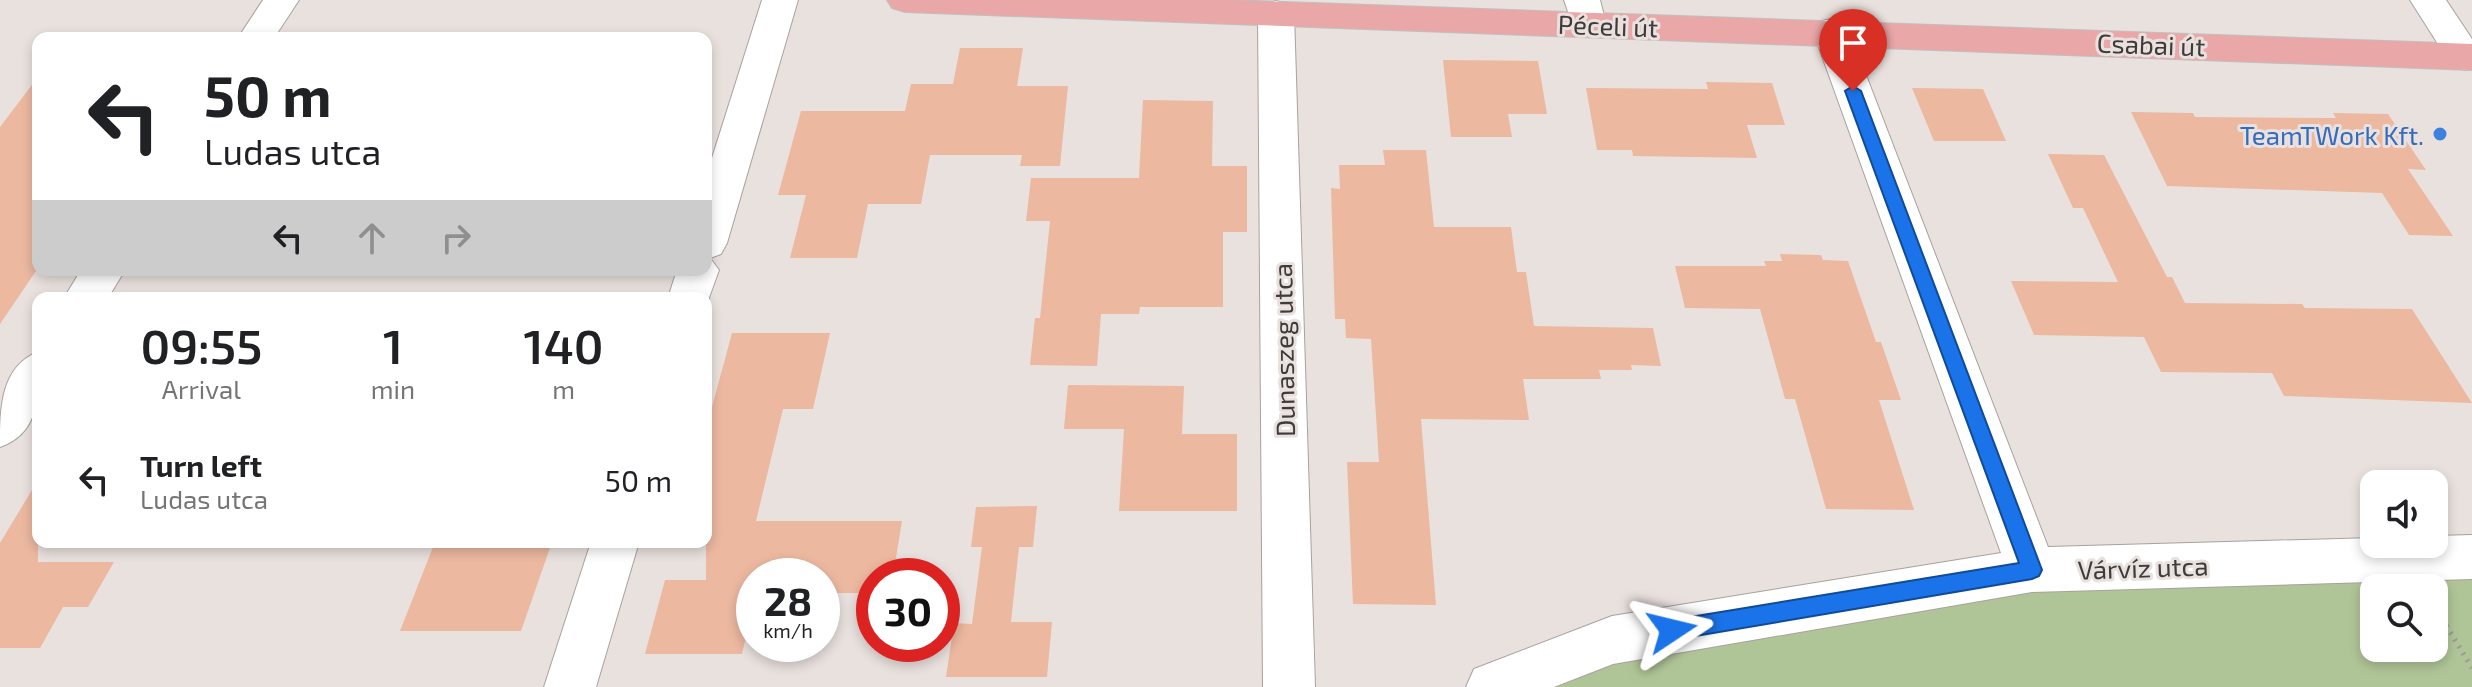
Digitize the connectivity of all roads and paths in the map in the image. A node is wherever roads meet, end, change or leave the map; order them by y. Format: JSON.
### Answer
{"nodes":[{"id":1,"x":281,"y":0,"type":"edge"},
{"id":2,"x":780,"y":0,"type":"edge"},
{"id":3,"x":905,"y":0,"type":"edge"},
{"id":4,"x":2428,"y":0,"type":"edge"},
{"id":5,"x":1585,"y":12,"type":"edge"},
{"id":6,"x":1276,"y":13,"type":"junction"},
{"id":7,"x":1831,"y":31,"type":"junction"},
{"id":8,"x":260,"y":32,"type":"edge"},
{"id":9,"x":2469,"y":57,"type":"edge"},
{"id":10,"x":712,"y":223,"type":"edge"},
{"id":11,"x":32,"y":379,"type":"edge"},
{"id":12,"x":0,"y":428,"type":"edge"},
{"id":13,"x":613,"y":548,"type":"edge"},
{"id":14,"x":2472,"y":557,"type":"edge"},
{"id":15,"x":2032,"y":570,"type":"junction"},
{"id":16,"x":2448,"y":628,"type":"edge"},
{"id":17,"x":2472,"y":668,"type":"edge"},
{"id":18,"x":570,"y":687,"type":"edge"},
{"id":19,"x":1289,"y":687,"type":"edge"},
{"id":20,"x":1492,"y":687,"type":"edge"}],
"edges":[{"from":1,"to":8,"type":"street"},
{"from":2,"to":10,"type":"street"},
{"from":3,"to":6,"type":"main road","name":"Péceli út"},
{"from":4,"to":9,"type":"street"},
{"from":5,"to":6,"type":"main road","name":"Péceli út"},
{"from":5,"to":7,"type":"main road","name":"Péceli út"},
{"from":6,"to":19,"type":"street","name":"Dunaszeg utca"},
{"from":7,"to":9,"type":"main road","name":"Csabai út"},
{"from":7,"to":15,"type":"street"},
{"from":11,"to":12,"type":"street"},
{"from":13,"to":18,"type":"street"},
{"from":14,"to":15,"type":"street","name":"Várvíz utca"},
{"from":15,"to":20,"type":"street","name":"Várvíz utca"},
{"from":16,"to":17,"type":"path"}]}
